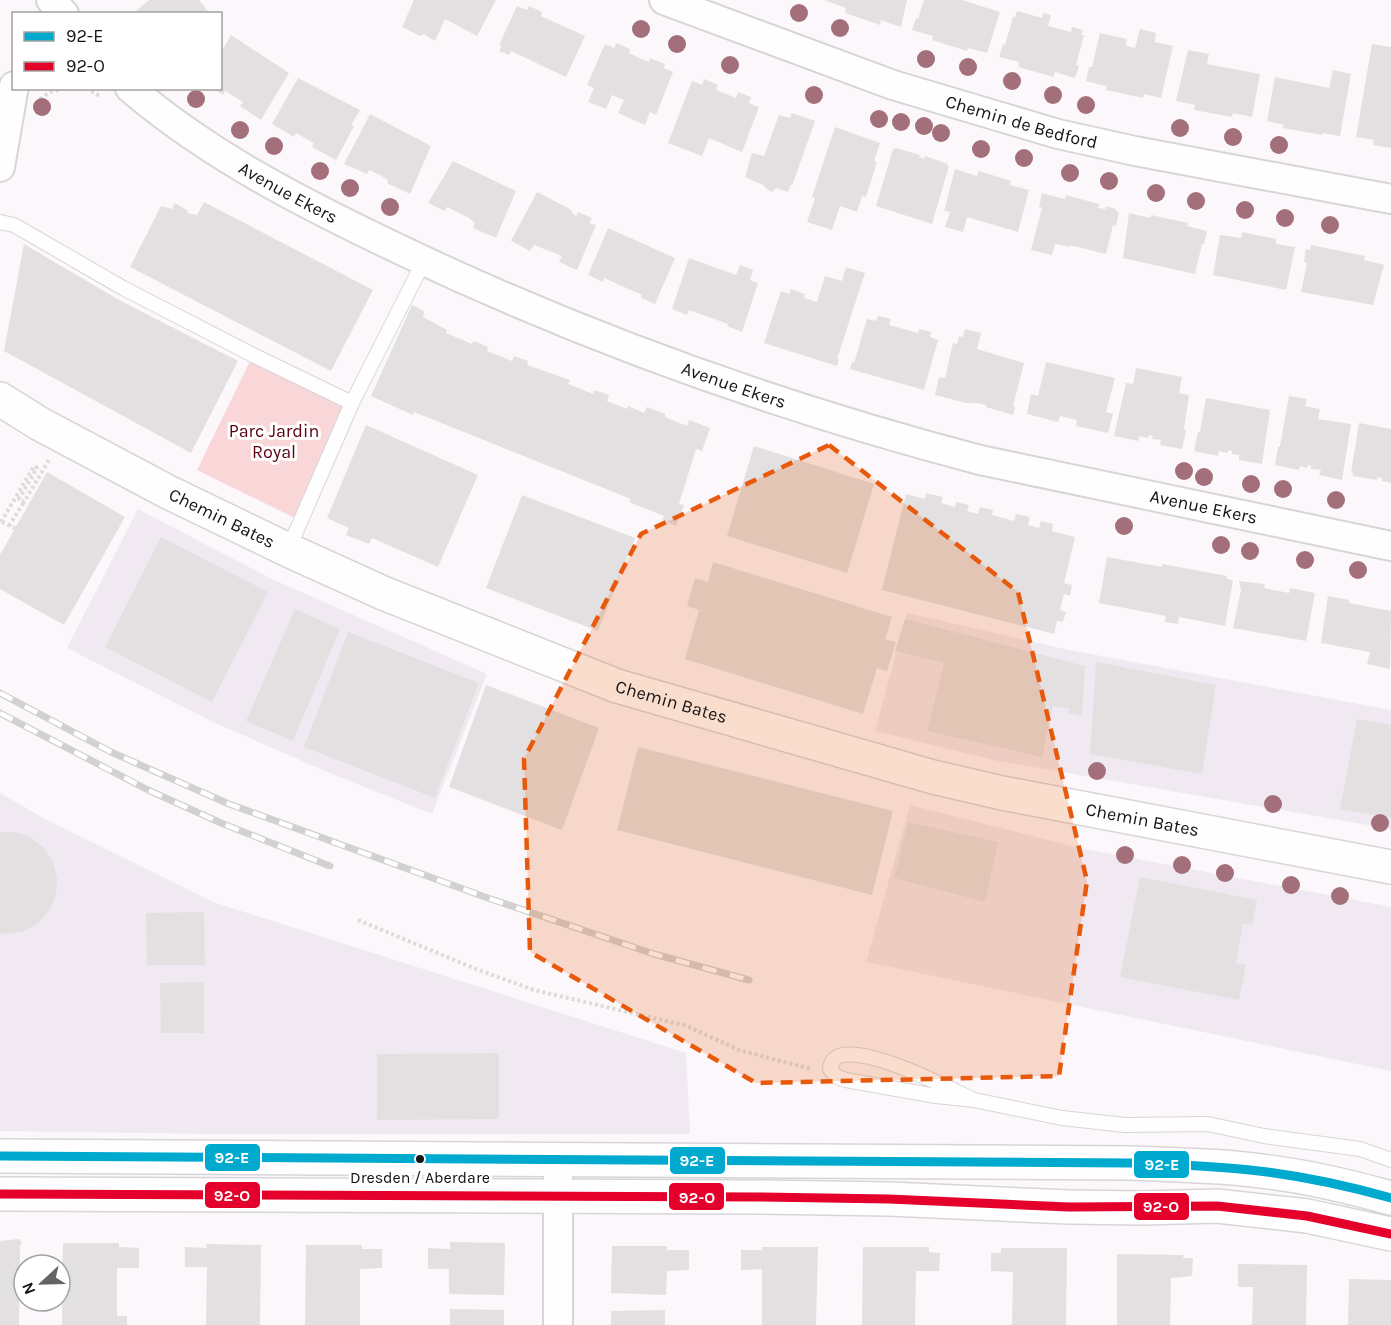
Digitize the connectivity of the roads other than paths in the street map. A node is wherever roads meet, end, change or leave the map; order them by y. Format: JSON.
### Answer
{"nodes":[{"id":1,"x":51,"y":0,"type":"edge"},
{"id":2,"x":664,"y":0,"type":"edge"},
{"id":3,"x":62,"y":12,"type":"edge"},
{"id":4,"x":133,"y":90,"type":"edge"},
{"id":5,"x":24,"y":95,"type":"edge"},
{"id":6,"x":0,"y":167,"type":"edge"},
{"id":7,"x":1391,"y":199,"type":"edge"},
{"id":8,"x":0,"y":222,"type":"edge"},
{"id":9,"x":424,"y":261,"type":"junction"},
{"id":10,"x":0,"y":399,"type":"edge"},
{"id":11,"x":352,"y":403,"type":"junction"},
{"id":12,"x":1391,"y":546,"type":"edge"},
{"id":13,"x":288,"y":550,"type":"junction"},
{"id":14,"x":1391,"y":867,"type":"edge"},
{"id":15,"x":974,"y":1100,"type":"junction"},
{"id":16,"x":0,"y":1156,"type":"edge"},
{"id":17,"x":558,"y":1159,"type":"junction"},
{"id":18,"x":1391,"y":1160,"type":"edge"},
{"id":19,"x":0,"y":1194,"type":"edge"},
{"id":20,"x":558,"y":1196,"type":"junction"},
{"id":21,"x":1391,"y":1198,"type":"edge"},
{"id":22,"x":1391,"y":1234,"type":"edge"},
{"id":23,"x":558,"y":1325,"type":"edge"}],
"edges":[{"from":1,"to":3,"type":"street"},
{"from":2,"to":7,"type":"street","name":"Chemin de Bedford"},
{"from":4,"to":9,"type":"street","name":"Avenue Ekers"},
{"from":5,"to":6,"type":"street"},
{"from":8,"to":11,"type":"lane"},
{"from":9,"to":11,"type":"lane"},
{"from":9,"to":12,"type":"street","name":"Avenue Ekers"},
{"from":10,"to":13,"type":"main road","name":"Chemin Bates"},
{"from":11,"to":13,"type":"lane"},
{"from":13,"to":14,"type":"main road","name":"Chemin Bates"},
{"from":15,"to":15,"type":"lane"},
{"from":15,"to":18,"type":"lane"},
{"from":16,"to":17,"type":"main road"},
{"from":17,"to":20,"type":"street"},
{"from":17,"to":21,"type":"main road"},
{"from":19,"to":20,"type":"main road"},
{"from":20,"to":22,"type":"main road"},
{"from":20,"to":23,"type":"street"}]}
